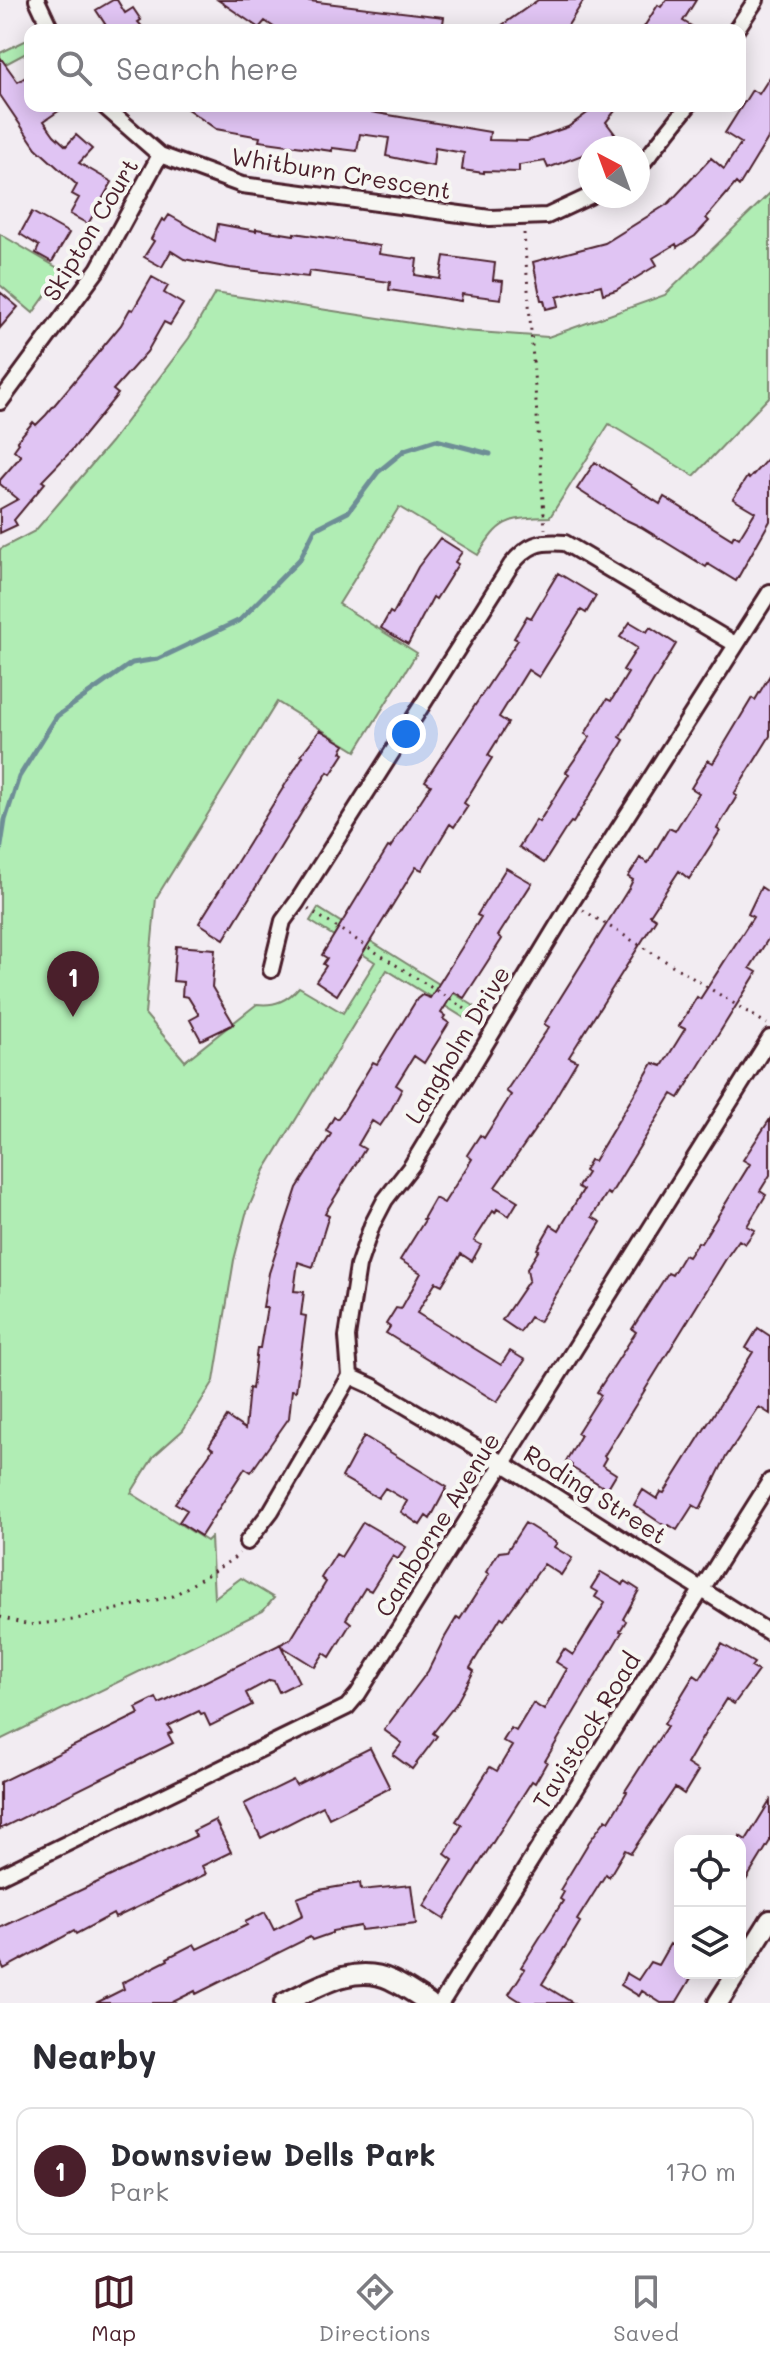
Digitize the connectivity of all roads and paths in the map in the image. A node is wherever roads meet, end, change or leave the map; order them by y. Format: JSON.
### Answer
{"nodes":[{"id":1,"x":37,"y":0,"type":"edge"},
{"id":2,"x":756,"y":0,"type":"edge"},
{"id":3,"x":48,"y":24,"type":"edge"},
{"id":4,"x":740,"y":24,"type":"edge"},
{"id":5,"x":111,"y":112,"type":"edge"},
{"id":6,"x":683,"y":112,"type":"edge"},
{"id":7,"x":650,"y":154,"type":"edge"},
{"id":8,"x":160,"y":155,"type":"junction"},
{"id":9,"x":578,"y":202,"type":"edge"},
{"id":10,"x":523,"y":218,"type":"junction"},
{"id":11,"x":0,"y":402,"type":"edge"},
{"id":12,"x":546,"y":540,"type":"junction"},
{"id":13,"x":770,"y":592,"type":"edge"},
{"id":14,"x":735,"y":644,"type":"junction"},
{"id":15,"x":297,"y":902,"type":"junction"},
{"id":16,"x":571,"y":903,"type":"junction"},
{"id":17,"x":271,"y":970,"type":"dead end"},
{"id":18,"x":770,"y":1026,"type":"edge"},
{"id":19,"x":494,"y":1028,"type":"junction"},
{"id":20,"x":770,"y":1039,"type":"edge"},
{"id":21,"x":350,"y":1376,"type":"junction"},
{"id":22,"x":504,"y":1464,"type":"junction"},
{"id":23,"x":770,"y":1481,"type":"edge"},
{"id":24,"x":247,"y":1542,"type":"dead end"},
{"id":25,"x":233,"y":1559,"type":"dead end"},
{"id":26,"x":703,"y":1589,"type":"junction"},
{"id":27,"x":0,"y":1617,"type":"edge"},
{"id":28,"x":770,"y":1633,"type":"edge"},
{"id":29,"x":0,"y":1876,"type":"edge"},
{"id":30,"x":770,"y":1920,"type":"edge"},
{"id":31,"x":746,"y":1958,"type":"edge"},
{"id":32,"x":733,"y":1979,"type":"edge"},
{"id":33,"x":284,"y":2003,"type":"edge"},
{"id":34,"x":429,"y":2003,"type":"edge"},
{"id":35,"x":441,"y":2003,"type":"edge"},
{"id":36,"x":718,"y":2003,"type":"edge"}],
"edges":[{"from":1,"to":3,"type":"street"},
{"from":2,"to":4,"type":"street"},
{"from":5,"to":8,"type":"street","name":"Whitburn Crescent"},
{"from":6,"to":7,"type":"street"},
{"from":8,"to":10,"type":"street","name":"Whitburn Crescent"},
{"from":8,"to":11,"type":"street","name":"Skipton Court"},
{"from":9,"to":10,"type":"street","name":"Whitburn Crescent"},
{"from":10,"to":12,"type":"path"},
{"from":12,"to":14,"type":"street"},
{"from":12,"to":15,"type":"street"},
{"from":13,"to":14,"type":"street","name":"Langholm Drive"},
{"from":14,"to":16,"type":"street","name":"Langholm Drive"},
{"from":15,"to":17,"type":"street"},
{"from":15,"to":19,"type":"path"},
{"from":16,"to":18,"type":"path"},
{"from":16,"to":19,"type":"street","name":"Langholm Drive"},
{"from":19,"to":21,"type":"street","name":"Langholm Drive"},
{"from":20,"to":22,"type":"street","name":"Camborne Avenue"},
{"from":21,"to":22,"type":"street","name":"Roding Street"},
{"from":21,"to":24,"type":"street"},
{"from":22,"to":26,"type":"street","name":"Roding Street"},
{"from":22,"to":29,"type":"street","name":"Camborne Avenue"},
{"from":23,"to":26,"type":"street","name":"Tavistock Road"},
{"from":25,"to":27,"type":"path"},
{"from":26,"to":28,"type":"street","name":"Roding Street"},
{"from":26,"to":35,"type":"street","name":"Tavistock Road"},
{"from":30,"to":31,"type":"street"},
{"from":32,"to":36,"type":"street"},
{"from":33,"to":34,"type":"street"}]}
